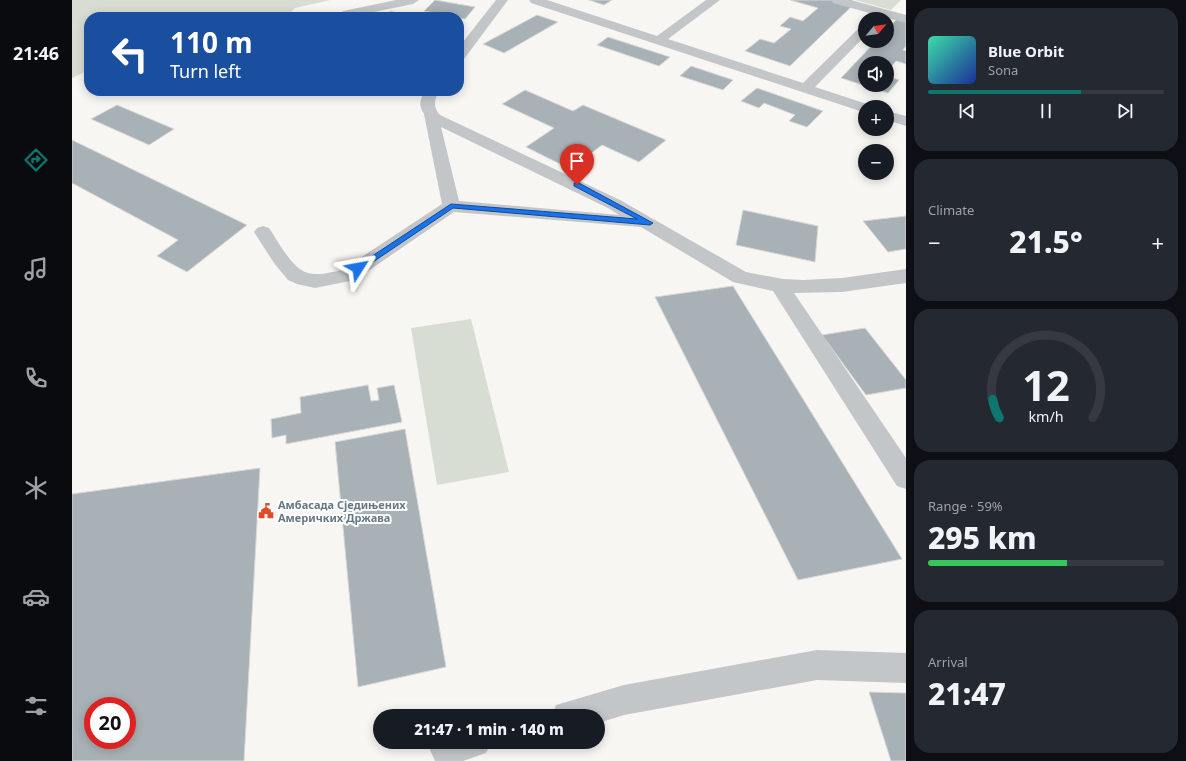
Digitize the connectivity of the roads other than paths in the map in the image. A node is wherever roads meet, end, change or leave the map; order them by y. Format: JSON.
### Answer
{"nodes":[{"id":1,"x":413,"y":0,"type":"edge"},
{"id":2,"x":502,"y":0,"type":"edge"},
{"id":3,"x":535,"y":0,"type":"edge"},
{"id":4,"x":714,"y":0,"type":"edge"},
{"id":5,"x":837,"y":0,"type":"edge"},
{"id":6,"x":356,"y":12,"type":"edge"},
{"id":7,"x":868,"y":12,"type":"edge"},
{"id":8,"x":894,"y":18,"type":"edge"},
{"id":9,"x":906,"y":19,"type":"edge"},
{"id":10,"x":858,"y":36,"type":"edge"},
{"id":11,"x":659,"y":40,"type":"junction"},
{"id":12,"x":464,"y":49,"type":"edge"},
{"id":13,"x":806,"y":88,"type":"junction"},
{"id":14,"x":429,"y":96,"type":"edge"},
{"id":15,"x":858,"y":106,"type":"edge"},
{"id":16,"x":431,"y":114,"type":"junction"},
{"id":17,"x":894,"y":117,"type":"edge"},
{"id":18,"x":906,"y":121,"type":"edge"},
{"id":19,"x":451,"y":206,"type":"junction"},
{"id":20,"x":650,"y":223,"type":"junction"},
{"id":21,"x":264,"y":232,"type":"dead end"},
{"id":22,"x":906,"y":276,"type":"edge"},
{"id":23,"x":780,"y":286,"type":"junction"},
{"id":24,"x":906,"y":478,"type":"edge"},
{"id":25,"x":906,"y":668,"type":"edge"},
{"id":26,"x":592,"y":709,"type":"edge"},
{"id":27,"x":450,"y":749,"type":"edge"},
{"id":28,"x":446,"y":750,"type":"dead end"}],
"edges":[{"from":1,"to":6,"type":"lane"},
{"from":2,"to":12,"type":"lane"},
{"from":3,"to":11,"type":"lane"},
{"from":4,"to":11,"type":"lane"},
{"from":5,"to":7,"type":"lane"},
{"from":8,"to":9,"type":"lane"},
{"from":10,"to":13,"type":"lane"},
{"from":11,"to":13,"type":"lane"},
{"from":13,"to":15,"type":"lane"},
{"from":14,"to":16,"type":"lane"},
{"from":16,"to":19,"type":"lane"},
{"from":16,"to":20,"type":"lane"},
{"from":17,"to":18,"type":"lane"},
{"from":19,"to":20,"type":"lane"},
{"from":19,"to":21,"type":"lane"},
{"from":20,"to":23,"type":"lane"},
{"from":22,"to":23,"type":"lane"},
{"from":23,"to":24,"type":"lane"},
{"from":25,"to":26,"type":"lane"},
{"from":27,"to":28,"type":"lane"}]}
